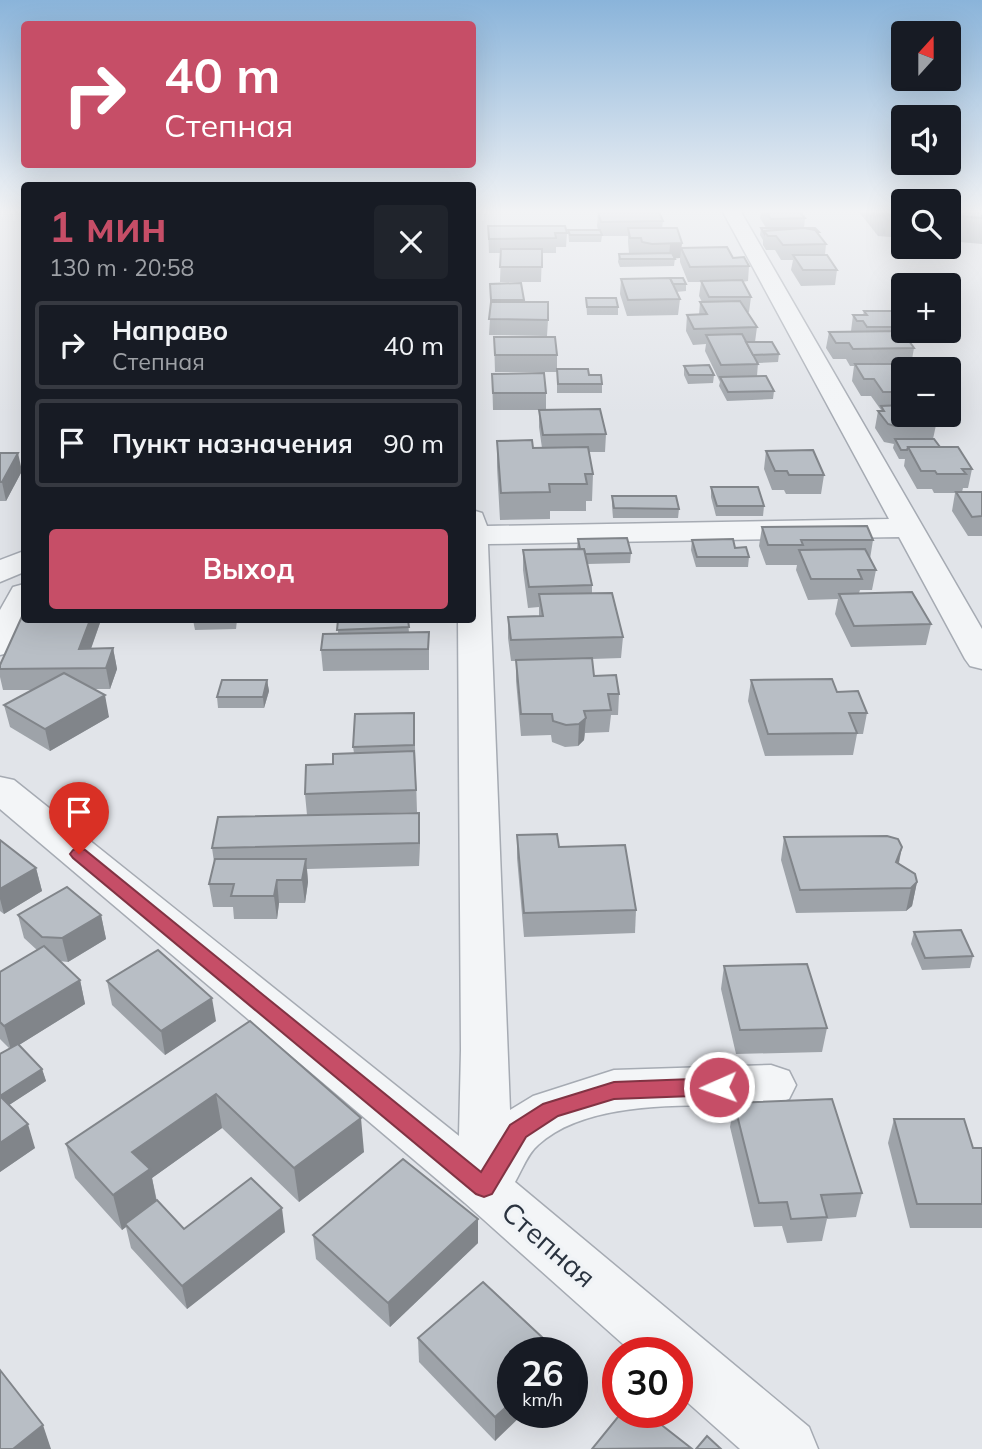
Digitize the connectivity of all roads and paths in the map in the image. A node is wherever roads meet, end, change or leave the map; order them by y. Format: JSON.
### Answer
{"nodes":[{"id":1,"x":771,"y":280,"type":"edge"},
{"id":2,"x":907,"y":528,"type":"junction"},
{"id":3,"x":476,"y":535,"type":"edge"},
{"id":4,"x":21,"y":562,"type":"edge"},
{"id":5,"x":0,"y":573,"type":"edge"},
{"id":6,"x":21,"y":600,"type":"edge"},
{"id":7,"x":475,"y":623,"type":"edge"},
{"id":8,"x":0,"y":645,"type":"edge"},
{"id":9,"x":982,"y":659,"type":"edge"},
{"id":10,"x":0,"y":789,"type":"edge"},
{"id":11,"x":771,"y":1085,"type":"dead end"},
{"id":12,"x":484,"y":1187,"type":"junction"},
{"id":13,"x":657,"y":1337,"type":"edge"},
{"id":14,"x":693,"y":1368,"type":"edge"},
{"id":15,"x":787,"y":1449,"type":"edge"}],
"edges":[{"from":1,"to":2,"type":"street"},
{"from":2,"to":3,"type":"street"},
{"from":2,"to":9,"type":"street"},
{"from":4,"to":5,"type":"street"},
{"from":6,"to":8,"type":"street"},
{"from":7,"to":12,"type":"street"},
{"from":10,"to":12,"type":"street","name":"Степная"},
{"from":11,"to":12,"type":"street"},
{"from":12,"to":13,"type":"street","name":"Степная"},
{"from":14,"to":15,"type":"street","name":"Степная"}]}
